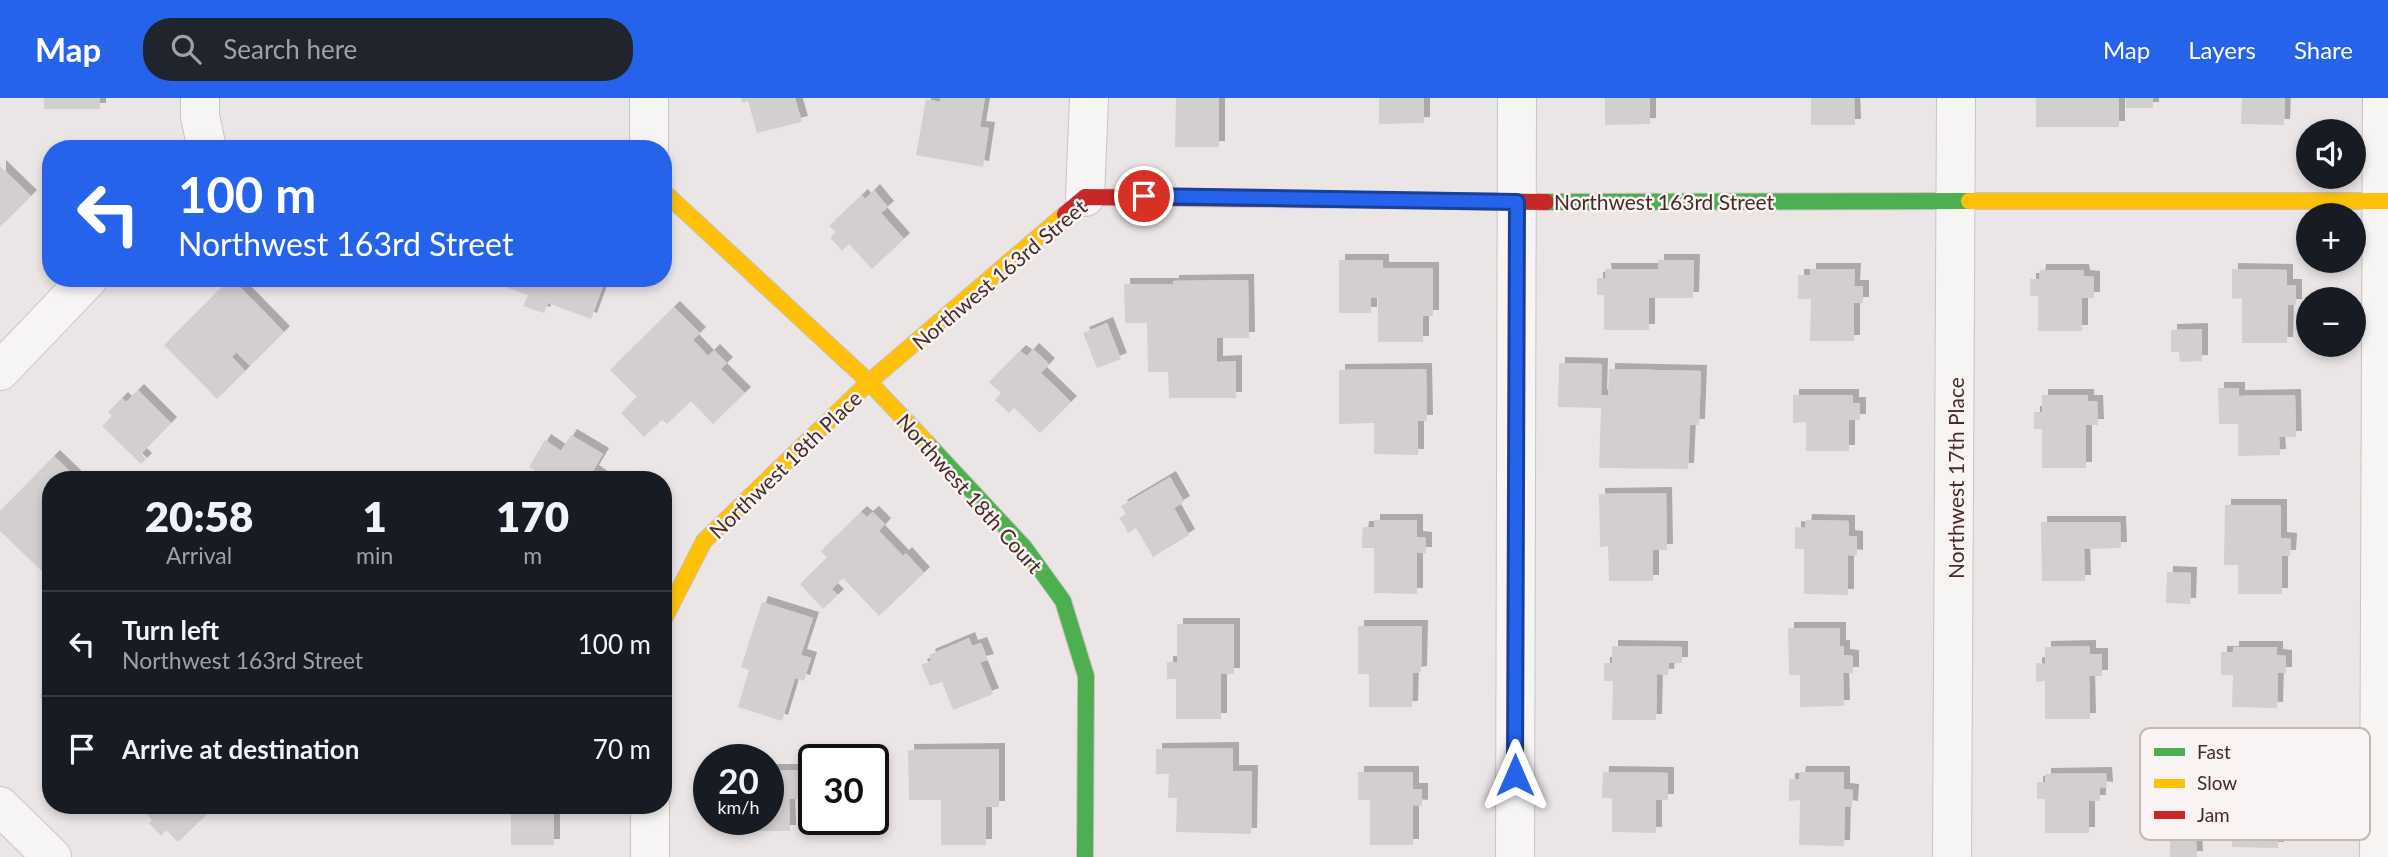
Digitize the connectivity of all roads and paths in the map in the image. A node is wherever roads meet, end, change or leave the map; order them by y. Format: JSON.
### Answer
{"nodes":[{"id":1,"x":200,"y":98,"type":"edge"},
{"id":2,"x":649,"y":98,"type":"edge"},
{"id":3,"x":1089,"y":98,"type":"edge"},
{"id":4,"x":1517,"y":98,"type":"edge"},
{"id":5,"x":1956,"y":98,"type":"edge"},
{"id":6,"x":2382,"y":98,"type":"edge"},
{"id":7,"x":205,"y":140,"type":"edge"},
{"id":8,"x":649,"y":140,"type":"edge"},
{"id":9,"x":1086,"y":197,"type":"junction"},
{"id":10,"x":672,"y":199,"type":"edge"},
{"id":11,"x":1956,"y":200,"type":"junction"},
{"id":12,"x":2385,"y":201,"type":"edge"},
{"id":13,"x":1517,"y":202,"type":"junction"},
{"id":14,"x":80,"y":287,"type":"edge"},
{"id":15,"x":0,"y":371,"type":"edge"},
{"id":16,"x":869,"y":382,"type":"junction"},
{"id":17,"x":672,"y":603,"type":"edge"},
{"id":18,"x":0,"y":806,"type":"edge"},
{"id":19,"x":650,"y":814,"type":"edge"},
{"id":20,"x":52,"y":857,"type":"edge"},
{"id":21,"x":650,"y":857,"type":"edge"},
{"id":22,"x":1085,"y":857,"type":"edge"},
{"id":23,"x":1515,"y":857,"type":"edge"},
{"id":24,"x":1952,"y":857,"type":"edge"},
{"id":25,"x":2379,"y":857,"type":"edge"}],
"edges":[{"from":1,"to":7,"type":"street"},
{"from":2,"to":8,"type":"street"},
{"from":3,"to":9,"type":"street"},
{"from":4,"to":13,"type":"street"},
{"from":5,"to":11,"type":"street","name":"Northwest 17th Place"},
{"from":6,"to":12,"type":"street"},
{"from":9,"to":13,"type":"street","name":"Northwest 163rd Street"},
{"from":9,"to":16,"type":"street","name":"Northwest 163rd Street"},
{"from":10,"to":16,"type":"street"},
{"from":11,"to":12,"type":"street","name":"Northwest 163rd Street"},
{"from":11,"to":13,"type":"street","name":"Northwest 163rd Street"},
{"from":11,"to":24,"type":"street","name":"Northwest 17th Place"},
{"from":12,"to":25,"type":"street"},
{"from":13,"to":23,"type":"street"},
{"from":14,"to":15,"type":"street"},
{"from":16,"to":17,"type":"street","name":"Northwest 18th Place"},
{"from":16,"to":22,"type":"street","name":"Northwest 18th Court"},
{"from":18,"to":20,"type":"street"},
{"from":19,"to":21,"type":"street"}]}
